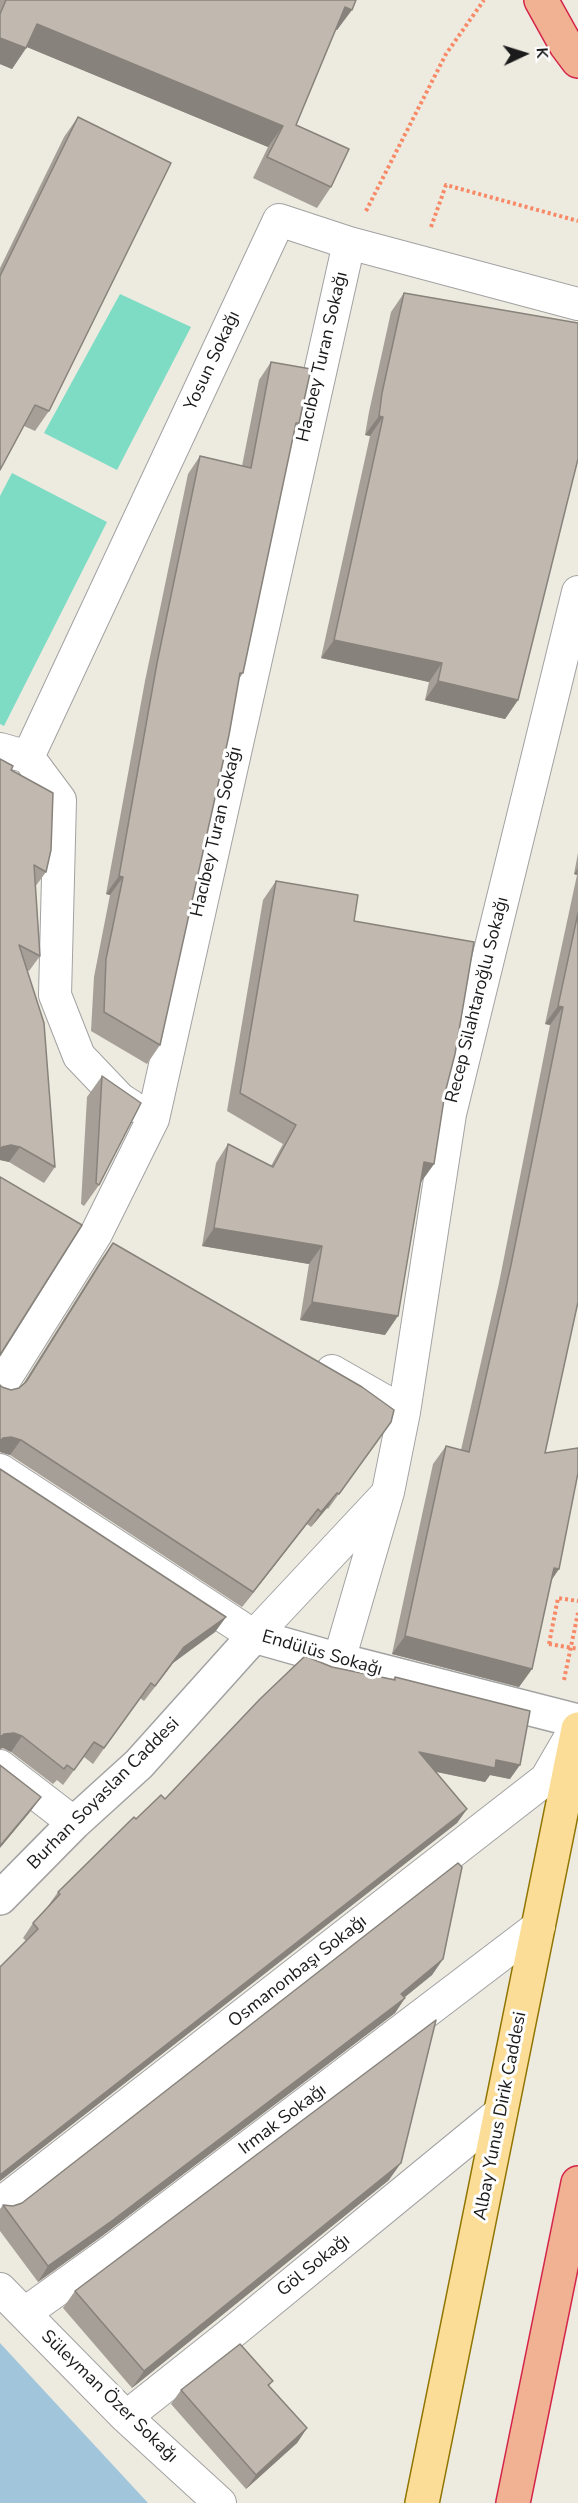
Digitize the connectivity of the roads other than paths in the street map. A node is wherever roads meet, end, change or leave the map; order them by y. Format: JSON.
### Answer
{"nodes":[{"id":1,"x":541,"y":0,"type":"edge"},
{"id":2,"x":578,"y":61,"type":"edge"},
{"id":3,"x":349,"y":243,"type":"junction"},
{"id":4,"x":578,"y":304,"type":"edge"},
{"id":5,"x":578,"y":592,"type":"edge"},
{"id":6,"x":14,"y":753,"type":"edge"},
{"id":7,"x":153,"y":1119,"type":"junction"},
{"id":8,"x":67,"y":1217,"type":"edge"},
{"id":9,"x":106,"y":1240,"type":"junction"},
{"id":10,"x":311,"y":1359,"type":"edge"},
{"id":11,"x":0,"y":1387,"type":"edge"},
{"id":12,"x":404,"y":1412,"type":"junction"},
{"id":13,"x":0,"y":1470,"type":"edge"},
{"id":14,"x":388,"y":1492,"type":"junction"},
{"id":15,"x":254,"y":1635,"type":"junction"},
{"id":16,"x":339,"y":1660,"type":"junction"},
{"id":17,"x":573,"y":1722,"type":"edge"},
{"id":18,"x":0,"y":1766,"type":"edge"},
{"id":19,"x":74,"y":1822,"type":"junction"},
{"id":20,"x":0,"y":1898,"type":"edge"},
{"id":21,"x":539,"y":1926,"type":"junction"},
{"id":22,"x":501,"y":2112,"type":"junction"},
{"id":23,"x":578,"y":2183,"type":"edge"},
{"id":24,"x":0,"y":2204,"type":"edge"},
{"id":25,"x":0,"y":2289,"type":"edge"},
{"id":26,"x":25,"y":2313,"type":"junction"},
{"id":27,"x":126,"y":2417,"type":"junction"},
{"id":28,"x":220,"y":2503,"type":"edge"},
{"id":29,"x":422,"y":2503,"type":"edge"},
{"id":30,"x":513,"y":2503,"type":"edge"}],
"edges":[{"from":1,"to":2,"type":"highway"},
{"from":3,"to":4,"type":"street","name":"Yosun Sokağı"},
{"from":3,"to":6,"type":"street","name":"Yosun Sokağı"},
{"from":3,"to":7,"type":"street","name":"Hacıbey Turan Sokağı"},
{"from":5,"to":12,"type":"street","name":"Recep Silahtaroğlu Sokağı"},
{"from":6,"to":7,"type":"street"},
{"from":7,"to":9,"type":"street","name":"Hacıbey Turan Sokağı"},
{"from":8,"to":9,"type":"street"},
{"from":9,"to":11,"type":"street","name":"Hacıbey Turan Sokağı"},
{"from":10,"to":12,"type":"street"},
{"from":12,"to":14,"type":"street","name":"Recep Silahtaroğlu Sokağı"},
{"from":13,"to":15,"type":"street","name":"Endülüs Sokağı"},
{"from":14,"to":15,"type":"street"},
{"from":14,"to":16,"type":"street"},
{"from":15,"to":16,"type":"street","name":"Endülüs Sokağı"},
{"from":15,"to":19,"type":"street","name":"Burhan Soyaslan Caddesi"},
{"from":16,"to":17,"type":"street","name":"Endülüs Sokağı"},
{"from":17,"to":21,"type":"main road","name":"Albay Yunus Dirik Caddesi"},
{"from":17,"to":24,"type":"street","name":"Osmanonbaşı Sokağı"},
{"from":18,"to":19,"type":"street"},
{"from":19,"to":20,"type":"street","name":"Burhan Soyaslan Caddesi"},
{"from":21,"to":22,"type":"main road","name":"Albay Yunus Dirik Caddesi"},
{"from":21,"to":26,"type":"street","name":"Irmak Sokağı"},
{"from":22,"to":27,"type":"street","name":"Göl Sokağı"},
{"from":22,"to":29,"type":"main road","name":"Albay Yunus Dirik Caddesi"},
{"from":23,"to":30,"type":"highway"},
{"from":25,"to":26,"type":"street","name":"Süleyman Özer Sokağı"},
{"from":26,"to":27,"type":"street","name":"Süleyman Özer Sokağı"},
{"from":27,"to":28,"type":"street","name":"Süleyman Özer Sokağı"}]}
